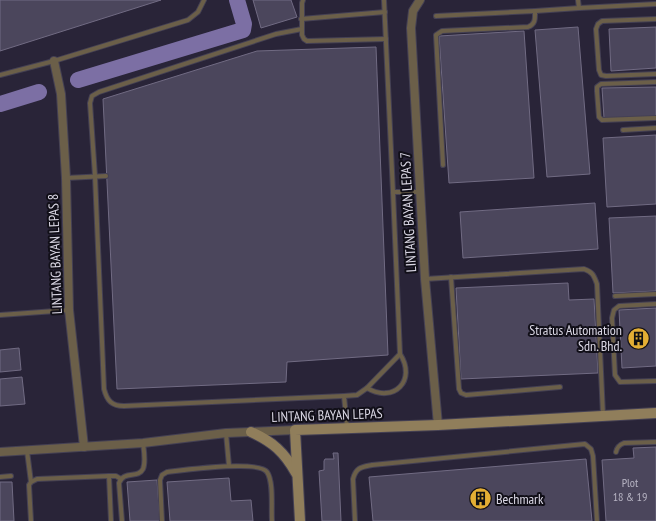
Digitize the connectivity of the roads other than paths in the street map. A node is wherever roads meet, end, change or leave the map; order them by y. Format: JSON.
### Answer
{"nodes":[{"id":1,"x":204,"y":0,"type":"edge"},
{"id":2,"x":303,"y":0,"type":"edge"},
{"id":3,"x":384,"y":0,"type":"edge"},
{"id":4,"x":420,"y":0,"type":"edge"},
{"id":5,"x":578,"y":0,"type":"edge"},
{"id":6,"x":656,"y":4,"type":"edge"},
{"id":7,"x":579,"y":8,"type":"junction"},
{"id":8,"x":535,"y":11,"type":"junction"},
{"id":9,"x":385,"y":12,"type":"junction"},
{"id":10,"x":436,"y":16,"type":"dead end"},
{"id":11,"x":302,"y":19,"type":"junction"},
{"id":12,"x":656,"y":19,"type":"edge"},
{"id":13,"x":302,"y":29,"type":"junction"},
{"id":14,"x":386,"y":39,"type":"junction"},
{"id":15,"x":54,"y":61,"type":"junction"},
{"id":16,"x":656,"y":74,"type":"edge"},
{"id":17,"x":0,"y":75,"type":"edge"},
{"id":18,"x":656,"y":82,"type":"edge"},
{"id":19,"x":656,"y":118,"type":"edge"},
{"id":20,"x":656,"y":128,"type":"edge"},
{"id":21,"x":623,"y":130,"type":"dead end"},
{"id":22,"x":443,"y":165,"type":"dead end"},
{"id":23,"x":95,"y":176,"type":"junction"},
{"id":24,"x":106,"y":176,"type":"dead end"},
{"id":25,"x":66,"y":178,"type":"junction"},
{"id":26,"x":393,"y":192,"type":"junction"},
{"id":27,"x":420,"y":192,"type":"junction"},
{"id":28,"x":451,"y":277,"type":"junction"},
{"id":29,"x":425,"y":278,"type":"junction"},
{"id":30,"x":656,"y":294,"type":"edge"},
{"id":31,"x":615,"y":296,"type":"dead end"},
{"id":32,"x":656,"y":304,"type":"edge"},
{"id":33,"x":70,"y":310,"type":"junction"},
{"id":34,"x":0,"y":315,"type":"edge"},
{"id":35,"x":400,"y":354,"type":"junction"},
{"id":36,"x":656,"y":381,"type":"edge"},
{"id":37,"x":560,"y":387,"type":"dead end"},
{"id":38,"x":367,"y":388,"type":"junction"},
{"id":39,"x":344,"y":396,"type":"junction"},
{"id":40,"x":656,"y":413,"type":"edge"},
{"id":41,"x":603,"y":417,"type":"junction"},
{"id":42,"x":438,"y":425,"type":"junction"},
{"id":43,"x":347,"y":429,"type":"junction"},
{"id":44,"x":295,"y":430,"type":"junction"},
{"id":45,"x":251,"y":432,"type":"junction"},
{"id":46,"x":226,"y":433,"type":"junction"},
{"id":47,"x":656,"y":442,"type":"edge"},
{"id":48,"x":143,"y":443,"type":"junction"},
{"id":49,"x":84,"y":447,"type":"junction"},
{"id":50,"x":27,"y":450,"type":"junction"},
{"id":51,"x":0,"y":452,"type":"edge"},
{"id":52,"x":616,"y":452,"type":"dead end"},
{"id":53,"x":229,"y":466,"type":"junction"},
{"id":54,"x":297,"y":475,"type":"junction"},
{"id":55,"x":11,"y":476,"type":"dead end"},
{"id":56,"x":109,"y":476,"type":"junction"},
{"id":57,"x":0,"y":477,"type":"edge"},
{"id":58,"x":121,"y":479,"type":"junction"},
{"id":59,"x":31,"y":482,"type":"junction"},
{"id":60,"x":31,"y":521,"type":"edge"},
{"id":61,"x":111,"y":521,"type":"edge"},
{"id":62,"x":122,"y":521,"type":"edge"},
{"id":63,"x":162,"y":521,"type":"edge"},
{"id":64,"x":272,"y":521,"type":"edge"},
{"id":65,"x":300,"y":521,"type":"edge"},
{"id":66,"x":355,"y":521,"type":"edge"},
{"id":67,"x":597,"y":521,"type":"edge"}],
"edges":[{"from":1,"to":15,"type":"lane"},
{"from":2,"to":11,"type":"lane"},
{"from":3,"to":9,"type":"lane"},
{"from":4,"to":27,"type":"street","name":"LINTANG BAYAN LEPAS 7"},
{"from":5,"to":7,"type":"lane"},
{"from":6,"to":7,"type":"lane"},
{"from":7,"to":8,"type":"lane"},
{"from":8,"to":10,"type":"lane"},
{"from":8,"to":22,"type":"lane"},
{"from":9,"to":11,"type":"lane"},
{"from":9,"to":14,"type":"lane"},
{"from":11,"to":13,"type":"lane"},
{"from":12,"to":16,"type":"lane"},
{"from":13,"to":14,"type":"lane"},
{"from":13,"to":23,"type":"lane"},
{"from":14,"to":26,"type":"lane"},
{"from":15,"to":17,"type":"lane"},
{"from":15,"to":25,"type":"street","name":"LINTANG BAYAN LEPAS 8"},
{"from":18,"to":19,"type":"lane"},
{"from":20,"to":21,"type":"lane"},
{"from":23,"to":24,"type":"lane"},
{"from":23,"to":25,"type":"lane"},
{"from":23,"to":39,"type":"lane"},
{"from":25,"to":33,"type":"street","name":"LINTANG BAYAN LEPAS 8"},
{"from":26,"to":27,"type":"lane"},
{"from":26,"to":35,"type":"lane"},
{"from":27,"to":29,"type":"street","name":"LINTANG BAYAN LEPAS 7"},
{"from":28,"to":29,"type":"lane"},
{"from":28,"to":37,"type":"lane"},
{"from":28,"to":41,"type":"lane"},
{"from":29,"to":42,"type":"street","name":"LINTANG BAYAN LEPAS 7"},
{"from":30,"to":31,"type":"lane"},
{"from":32,"to":36,"type":"lane"},
{"from":33,"to":34,"type":"lane"},
{"from":33,"to":49,"type":"street","name":"LINTANG BAYAN LEPAS 8"},
{"from":35,"to":38,"type":"lane"},
{"from":35,"to":38,"type":"lane"},
{"from":38,"to":39,"type":"lane"},
{"from":39,"to":43,"type":"lane"},
{"from":40,"to":41,"type":"street","name":"LINTANG BAYAN LEPAS"},
{"from":41,"to":42,"type":"street","name":"LINTANG BAYAN LEPAS"},
{"from":42,"to":43,"type":"street","name":"LINTANG BAYAN LEPAS"},
{"from":43,"to":44,"type":"street","name":"LINTANG BAYAN LEPAS"},
{"from":44,"to":45,"type":"street","name":"LINTANG BAYAN LEPAS"},
{"from":44,"to":54,"type":"street"},
{"from":45,"to":46,"type":"street","name":"LINTANG BAYAN LEPAS"},
{"from":45,"to":54,"type":"street"},
{"from":46,"to":48,"type":"street","name":"LINTANG BAYAN LEPAS"},
{"from":46,"to":53,"type":"lane"},
{"from":47,"to":52,"type":"lane"},
{"from":48,"to":49,"type":"street","name":"LINTANG BAYAN LEPAS"},
{"from":48,"to":58,"type":"lane"},
{"from":49,"to":50,"type":"street","name":"LINTANG BAYAN LEPAS"},
{"from":50,"to":51,"type":"street","name":"LINTANG BAYAN LEPAS"},
{"from":50,"to":59,"type":"lane"},
{"from":53,"to":63,"type":"lane"},
{"from":53,"to":64,"type":"lane"},
{"from":54,"to":65,"type":"street"},
{"from":55,"to":57,"type":"lane"},
{"from":56,"to":58,"type":"lane"},
{"from":56,"to":59,"type":"lane"},
{"from":56,"to":61,"type":"lane"},
{"from":58,"to":62,"type":"lane"},
{"from":59,"to":60,"type":"lane"},
{"from":66,"to":67,"type":"lane"}]}
